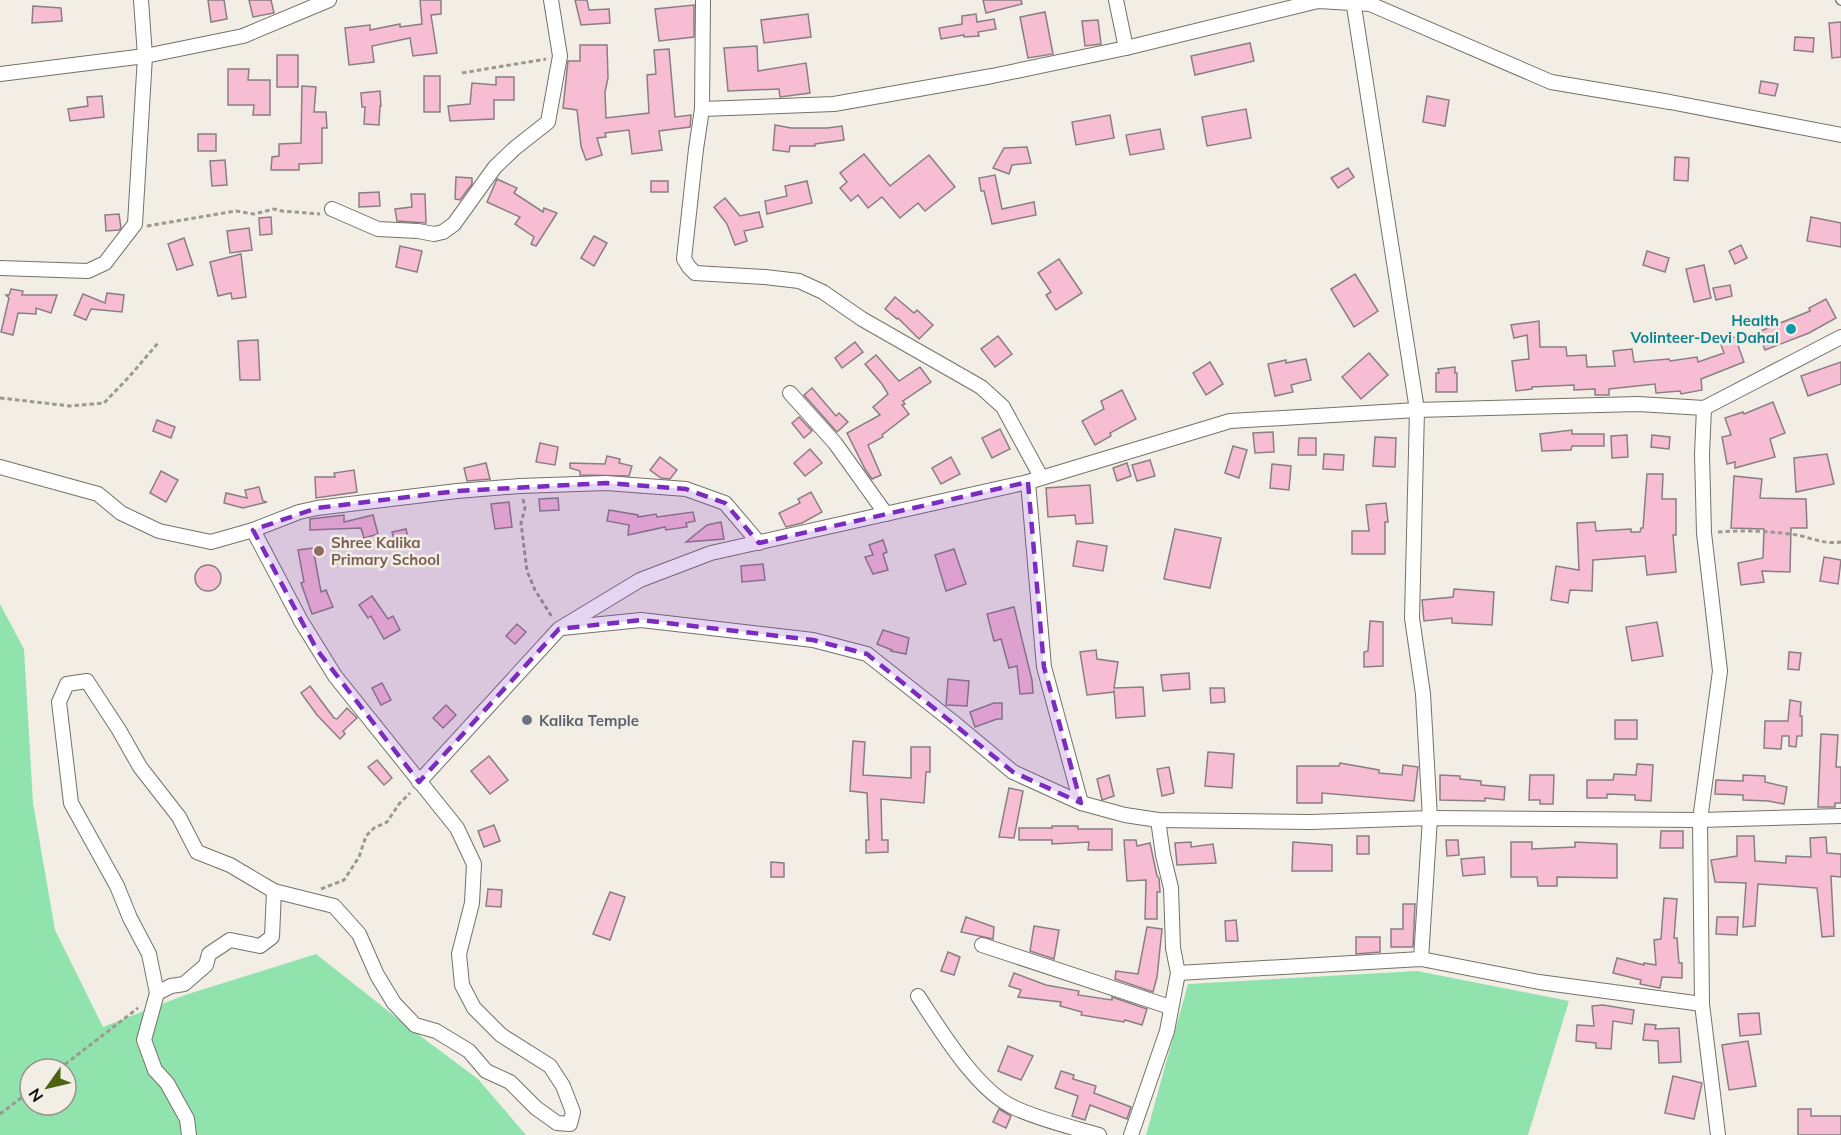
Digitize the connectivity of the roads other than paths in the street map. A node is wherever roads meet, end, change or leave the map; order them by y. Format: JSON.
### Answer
{"nodes":[{"id":1,"x":141,"y":0,"type":"edge"},
{"id":2,"x":329,"y":0,"type":"edge"},
{"id":3,"x":551,"y":0,"type":"edge"},
{"id":4,"x":703,"y":0,"type":"edge"},
{"id":5,"x":1116,"y":0,"type":"edge"},
{"id":6,"x":1353,"y":2,"type":"edge"},
{"id":7,"x":1126,"y":48,"type":"junction"},
{"id":8,"x":144,"y":56,"type":"junction"},
{"id":9,"x":0,"y":74,"type":"edge"},
{"id":10,"x":702,"y":109,"type":"junction"},
{"id":11,"x":1841,"y":135,"type":"edge"},
{"id":12,"x":332,"y":209,"type":"road end"},
{"id":13,"x":0,"y":268,"type":"edge"},
{"id":14,"x":1841,"y":337,"type":"edge"},
{"id":15,"x":790,"y":393,"type":"dead end"},
{"id":16,"x":1704,"y":408,"type":"junction"},
{"id":17,"x":1417,"y":410,"type":"junction"},
{"id":18,"x":0,"y":467,"type":"edge"},
{"id":19,"x":1034,"y":479,"type":"junction"},
{"id":20,"x":886,"y":514,"type":"junction"},
{"id":21,"x":254,"y":530,"type":"junction"},
{"id":22,"x":759,"y":543,"type":"junction"},
{"id":23,"x":559,"y":628,"type":"junction"},
{"id":24,"x":419,"y":782,"type":"junction"},
{"id":25,"x":1081,"y":802,"type":"junction"},
{"id":26,"x":1841,"y":816,"type":"edge"},
{"id":27,"x":1430,"y":818,"type":"junction"},
{"id":28,"x":1158,"y":820,"type":"junction"},
{"id":29,"x":1700,"y":820,"type":"junction"},
{"id":30,"x":274,"y":891,"type":"junction"},
{"id":31,"x":982,"y":945,"type":"dead end"},
{"id":32,"x":1421,"y":959,"type":"junction"},
{"id":33,"x":1178,"y":973,"type":"junction"},
{"id":34,"x":157,"y":993,"type":"junction"},
{"id":35,"x":918,"y":996,"type":"dead end"},
{"id":36,"x":1702,"y":1004,"type":"junction"},
{"id":37,"x":1170,"y":1007,"type":"junction"},
{"id":38,"x":189,"y":1135,"type":"edge"},
{"id":39,"x":1099,"y":1135,"type":"edge"},
{"id":40,"x":1131,"y":1135,"type":"edge"},
{"id":41,"x":1718,"y":1135,"type":"edge"}],
"edges":[{"from":1,"to":8,"type":"street"},
{"from":2,"to":8,"type":"street"},
{"from":3,"to":12,"type":"street"},
{"from":4,"to":10,"type":"street"},
{"from":5,"to":7,"type":"street"},
{"from":6,"to":7,"type":"street"},
{"from":6,"to":11,"type":"street"},
{"from":6,"to":17,"type":"street"},
{"from":7,"to":10,"type":"street"},
{"from":8,"to":9,"type":"street"},
{"from":8,"to":13,"type":"street"},
{"from":10,"to":19,"type":"street"},
{"from":14,"to":16,"type":"street"},
{"from":15,"to":20,"type":"street"},
{"from":16,"to":17,"type":"street"},
{"from":16,"to":29,"type":"street"},
{"from":17,"to":19,"type":"street"},
{"from":17,"to":27,"type":"street"},
{"from":18,"to":21,"type":"street"},
{"from":19,"to":20,"type":"street"},
{"from":19,"to":25,"type":"street"},
{"from":20,"to":22,"type":"street"},
{"from":21,"to":22,"type":"street"},
{"from":21,"to":24,"type":"street"},
{"from":22,"to":23,"type":"street"},
{"from":23,"to":24,"type":"street"},
{"from":23,"to":25,"type":"street"},
{"from":24,"to":30,"type":"street"},
{"from":25,"to":28,"type":"street"},
{"from":26,"to":29,"type":"street"},
{"from":27,"to":28,"type":"street"},
{"from":27,"to":29,"type":"street"},
{"from":27,"to":32,"type":"street"},
{"from":28,"to":33,"type":"street"},
{"from":29,"to":36,"type":"street"},
{"from":30,"to":34,"type":"street"},
{"from":30,"to":34,"type":"street"},
{"from":31,"to":37,"type":"street"},
{"from":32,"to":33,"type":"street"},
{"from":32,"to":36,"type":"street"},
{"from":33,"to":37,"type":"street"},
{"from":34,"to":38,"type":"street"},
{"from":35,"to":39,"type":"street"},
{"from":36,"to":41,"type":"street"},
{"from":37,"to":40,"type":"street"}]}
